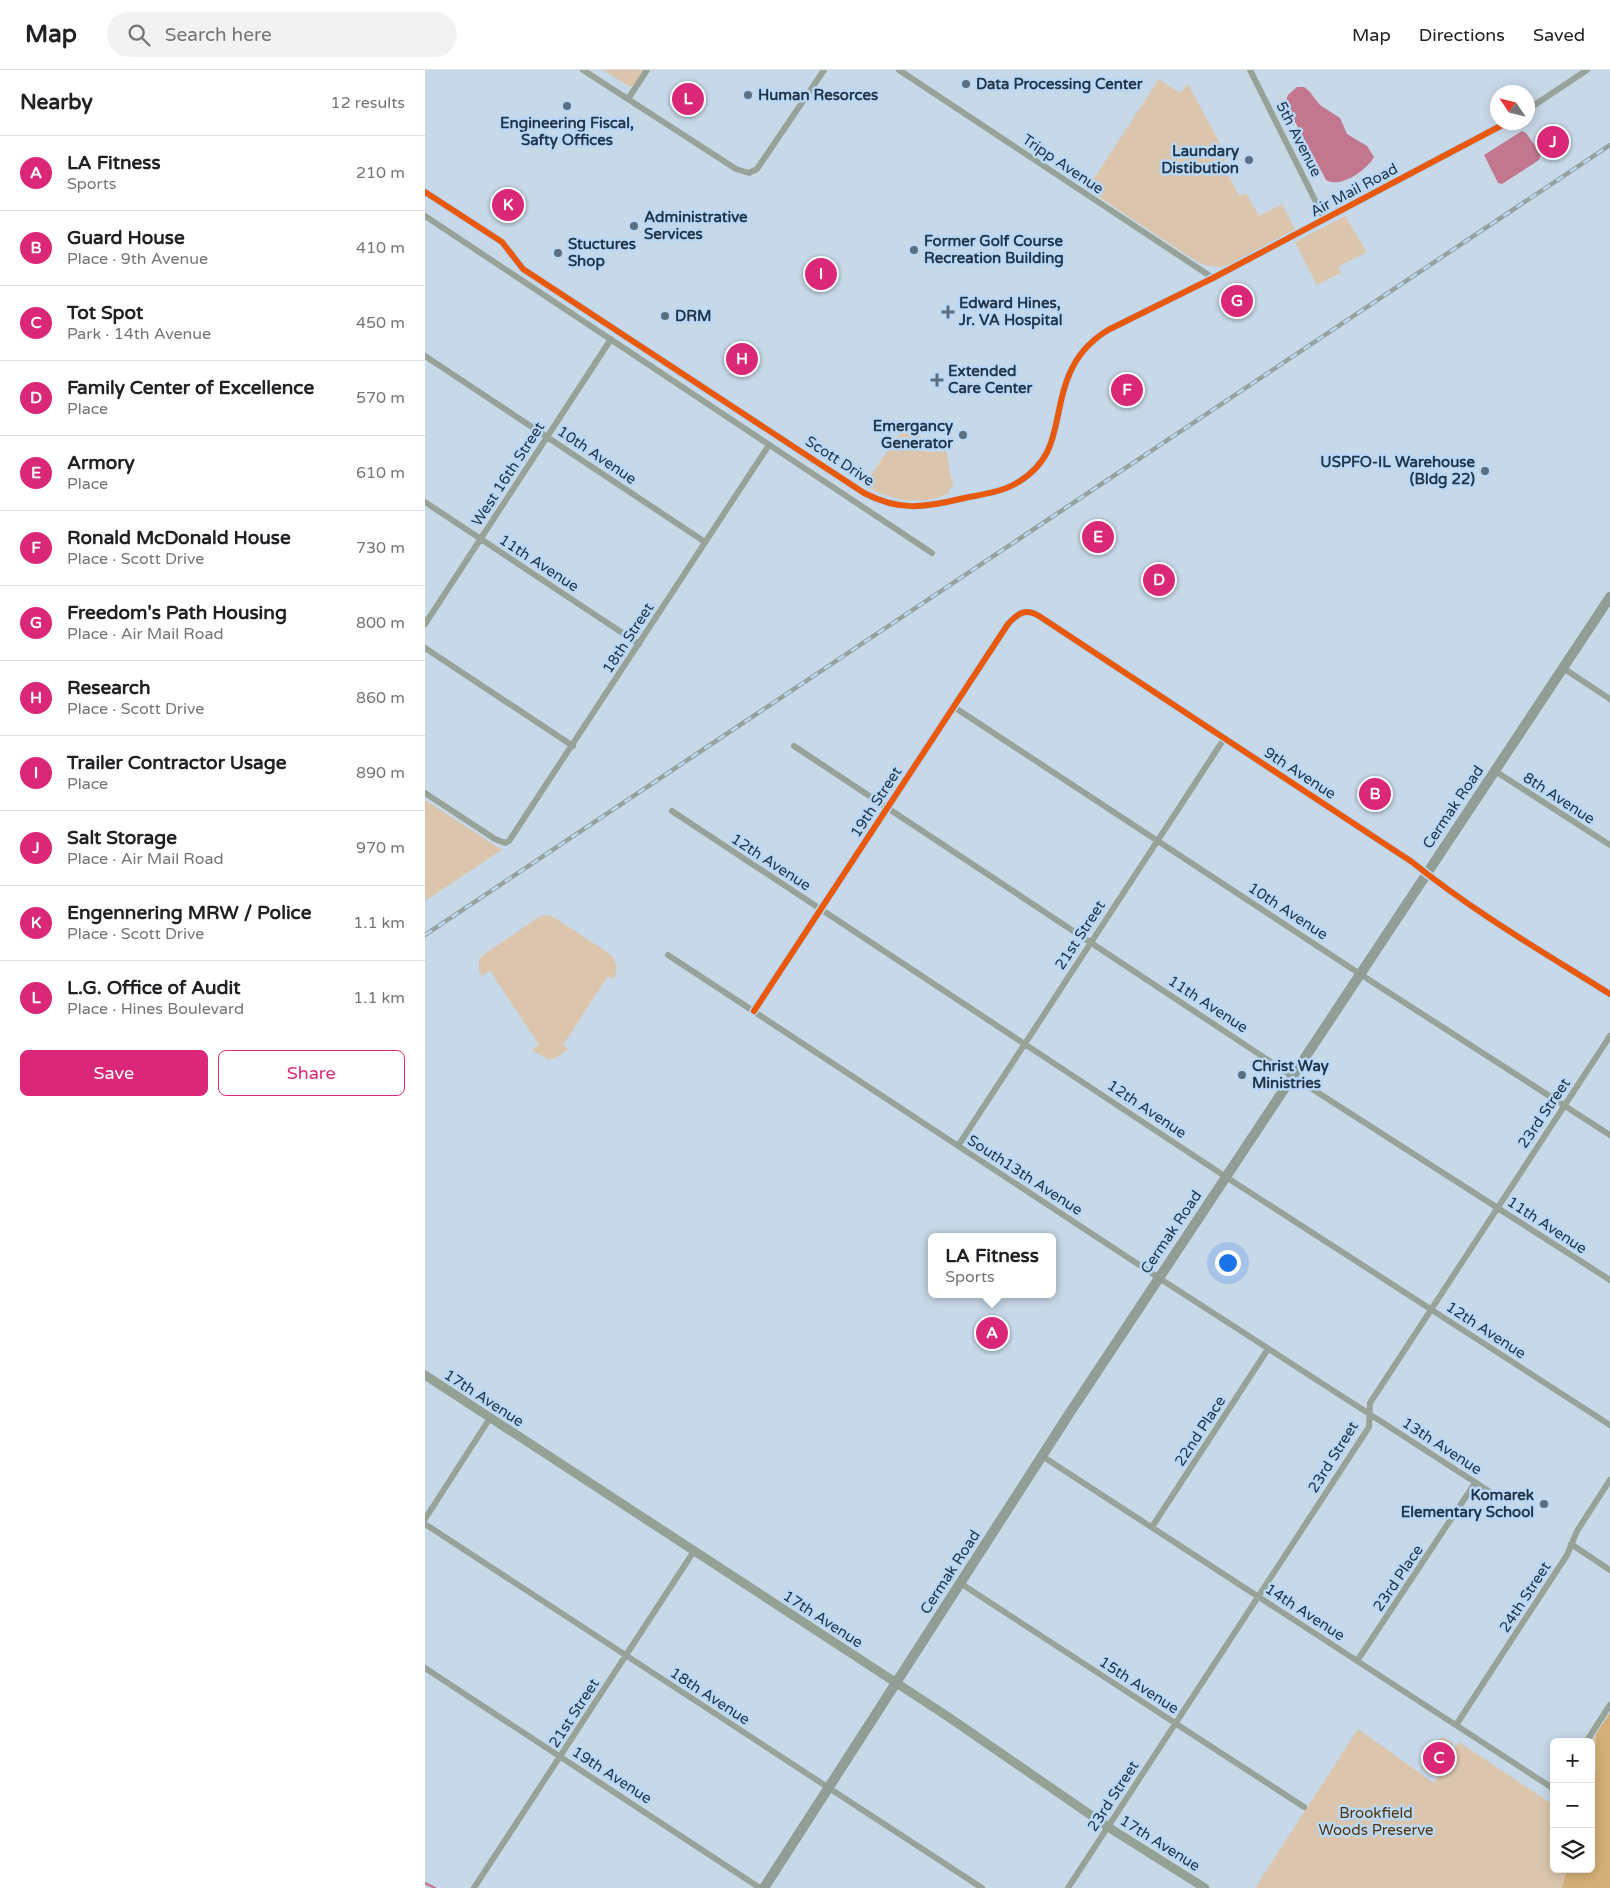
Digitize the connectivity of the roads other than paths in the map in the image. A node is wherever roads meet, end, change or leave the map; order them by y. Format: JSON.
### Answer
{"nodes":[{"id":1,"x":583,"y":70,"type":"edge"},
{"id":2,"x":647,"y":70,"type":"edge"},
{"id":3,"x":824,"y":70,"type":"edge"},
{"id":4,"x":899,"y":70,"type":"edge"},
{"id":5,"x":1250,"y":70,"type":"edge"},
{"id":6,"x":1587,"y":70,"type":"edge"},
{"id":7,"x":627,"y":99,"type":"junction"},
{"id":8,"x":1535,"y":105,"type":"edge"},
{"id":9,"x":1492,"y":130,"type":"edge"},
{"id":10,"x":425,"y":192,"type":"edge"},
{"id":11,"x":425,"y":216,"type":"edge"},
{"id":12,"x":1325,"y":220,"type":"junction"},
{"id":13,"x":1213,"y":278,"type":"junction"},
{"id":14,"x":611,"y":339,"type":"junction"},
{"id":15,"x":425,"y":356,"type":"edge"},
{"id":16,"x":547,"y":437,"type":"junction"},
{"id":17,"x":769,"y":445,"type":"junction"},
{"id":18,"x":425,"y":502,"type":"edge"},
{"id":19,"x":480,"y":539,"type":"junction"},
{"id":20,"x":705,"y":542,"type":"junction"},
{"id":21,"x":932,"y":553,"type":"dead end"},
{"id":22,"x":1610,"y":597,"type":"edge"},
{"id":23,"x":1024,"y":611,"type":"joint"},
{"id":24,"x":425,"y":624,"type":"edge"},
{"id":25,"x":639,"y":644,"type":"junction"},
{"id":26,"x":425,"y":648,"type":"edge"},
{"id":27,"x":1563,"y":668,"type":"junction"},
{"id":28,"x":1610,"y":699,"type":"edge"},
{"id":29,"x":954,"y":707,"type":"junction"},
{"id":30,"x":1224,"y":739,"type":"junction"},
{"id":31,"x":573,"y":746,"type":"junction"},
{"id":32,"x":794,"y":746,"type":"dead end"},
{"id":33,"x":1495,"y":771,"type":"junction"},
{"id":34,"x":425,"y":794,"type":"edge"},
{"id":35,"x":888,"y":808,"type":"junction"},
{"id":36,"x":672,"y":811,"type":"dead end"},
{"id":37,"x":1157,"y":840,"type":"junction"},
{"id":38,"x":1610,"y":845,"type":"edge"},
{"id":39,"x":1426,"y":874,"type":"junction"},
{"id":40,"x":820,"y":909,"type":"junction"},
{"id":41,"x":1091,"y":942,"type":"junction"},
{"id":42,"x":668,"y":955,"type":"dead end"},
{"id":43,"x":1360,"y":974,"type":"junction"},
{"id":44,"x":1610,"y":994,"type":"edge"},
{"id":45,"x":754,"y":1011,"type":"junction"},
{"id":46,"x":1610,"y":1036,"type":"edge"},
{"id":47,"x":1025,"y":1044,"type":"junction"},
{"id":48,"x":1292,"y":1076,"type":"junction"},
{"id":49,"x":1564,"y":1106,"type":"junction"},
{"id":50,"x":1610,"y":1135,"type":"edge"},
{"id":51,"x":958,"y":1146,"type":"junction"},
{"id":52,"x":1226,"y":1177,"type":"junction"},
{"id":53,"x":1497,"y":1207,"type":"junction"},
{"id":54,"x":1159,"y":1278,"type":"junction"},
{"id":55,"x":1610,"y":1280,"type":"edge"},
{"id":56,"x":1432,"y":1310,"type":"junction"},
{"id":57,"x":1268,"y":1349,"type":"junction"},
{"id":58,"x":425,"y":1375,"type":"edge"},
{"id":59,"x":1369,"y":1414,"type":"junction"},
{"id":60,"x":490,"y":1418,"type":"junction"},
{"id":61,"x":1610,"y":1424,"type":"edge"},
{"id":62,"x":1042,"y":1456,"type":"junction"},
{"id":63,"x":1610,"y":1480,"type":"edge"},
{"id":64,"x":1475,"y":1483,"type":"junction"},
{"id":65,"x":1501,"y":1499,"type":"dead end"},
{"id":66,"x":425,"y":1519,"type":"edge"},
{"id":67,"x":425,"y":1524,"type":"edge"},
{"id":68,"x":1152,"y":1527,"type":"junction"},
{"id":69,"x":1571,"y":1544,"type":"junction"},
{"id":70,"x":694,"y":1551,"type":"junction"},
{"id":71,"x":1610,"y":1570,"type":"edge"},
{"id":72,"x":960,"y":1583,"type":"junction"},
{"id":73,"x":1258,"y":1596,"type":"junction"},
{"id":74,"x":626,"y":1655,"type":"junction"},
{"id":75,"x":1357,"y":1661,"type":"junction"},
{"id":76,"x":425,"y":1668,"type":"edge"},
{"id":77,"x":897,"y":1684,"type":"junction"},
{"id":78,"x":1610,"y":1705,"type":"edge"},
{"id":79,"x":1175,"y":1724,"type":"junction"},
{"id":80,"x":1456,"y":1725,"type":"junction"},
{"id":81,"x":1589,"y":1738,"type":"edge"},
{"id":82,"x":560,"y":1756,"type":"junction"},
{"id":83,"x":1550,"y":1786,"type":"edge"},
{"id":84,"x":829,"y":1788,"type":"junction"},
{"id":85,"x":1304,"y":1807,"type":"dead end"},
{"id":86,"x":1108,"y":1827,"type":"junction"},
{"id":87,"x":474,"y":1887,"type":"edge"},
{"id":88,"x":762,"y":1888,"type":"edge"},
{"id":89,"x":983,"y":1888,"type":"edge"},
{"id":90,"x":1068,"y":1888,"type":"edge"},
{"id":91,"x":1205,"y":1888,"type":"edge"}],
"edges":[{"from":1,"to":7,"type":"street"},
{"from":2,"to":7,"type":"street"},
{"from":3,"to":7,"type":"street"},
{"from":4,"to":13,"type":"street","name":"Tripp Avenue"},
{"from":5,"to":12,"type":"street","name":"5th Avenue"},
{"from":6,"to":8,"type":"street"},
{"from":9,"to":12,"type":"street","name":"Air Mail Road"},
{"from":10,"to":13,"type":"street","name":"Scott Drive"},
{"from":11,"to":14,"type":"street"},
{"from":12,"to":13,"type":"street","name":"Air Mail Road"},
{"from":14,"to":16,"type":"street","name":"West 16th Street"},
{"from":14,"to":17,"type":"street"},
{"from":15,"to":16,"type":"street","name":"10th Avenue"},
{"from":16,"to":19,"type":"street","name":"West 16th Street"},
{"from":16,"to":20,"type":"street","name":"10th Avenue"},
{"from":17,"to":20,"type":"street","name":"18th Street"},
{"from":17,"to":21,"type":"street"},
{"from":18,"to":19,"type":"street","name":"11th Avenue"},
{"from":19,"to":24,"type":"street","name":"West 16th Street"},
{"from":19,"to":25,"type":"street","name":"11th Avenue"},
{"from":20,"to":25,"type":"street","name":"18th Street"},
{"from":22,"to":27,"type":"main road","name":"Cermak Road"},
{"from":23,"to":29,"type":"street","name":"19th Street"},
{"from":23,"to":30,"type":"street","name":"9th Avenue"},
{"from":25,"to":31,"type":"street","name":"18th Street"},
{"from":26,"to":31,"type":"street"},
{"from":27,"to":28,"type":"street"},
{"from":27,"to":33,"type":"main road","name":"Cermak Road"},
{"from":29,"to":35,"type":"street","name":"19th Street"},
{"from":29,"to":37,"type":"street","name":"10th Avenue"},
{"from":30,"to":37,"type":"street","name":"21st Street"},
{"from":30,"to":39,"type":"street","name":"9th Avenue"},
{"from":31,"to":34,"type":"street","name":"18th Street"},
{"from":32,"to":35,"type":"street","name":"11th Avenue"},
{"from":33,"to":38,"type":"street","name":"8th Avenue"},
{"from":33,"to":39,"type":"main road","name":"Cermak Road"},
{"from":35,"to":40,"type":"street","name":"19th Street"},
{"from":35,"to":41,"type":"street","name":"11th Avenue"},
{"from":36,"to":40,"type":"street","name":"12th Avenue"},
{"from":37,"to":41,"type":"street","name":"21st Street"},
{"from":37,"to":43,"type":"street","name":"10th Avenue"},
{"from":39,"to":43,"type":"main road","name":"Cermak Road"},
{"from":39,"to":44,"type":"street","name":"9th Avenue"},
{"from":40,"to":45,"type":"street","name":"19th Street"},
{"from":40,"to":47,"type":"street","name":"12th Avenue"},
{"from":41,"to":47,"type":"street","name":"21st Street"},
{"from":41,"to":48,"type":"street","name":"11th Avenue"},
{"from":42,"to":45,"type":"street","name":"South13th Avenue"},
{"from":43,"to":48,"type":"main road","name":"Cermak Road"},
{"from":43,"to":49,"type":"street","name":"10th Avenue"},
{"from":45,"to":51,"type":"street","name":"South13th Avenue"},
{"from":46,"to":49,"type":"street","name":"23rd Street"},
{"from":47,"to":51,"type":"street","name":"21st Street"},
{"from":47,"to":52,"type":"street","name":"12th Avenue"},
{"from":48,"to":52,"type":"main road","name":"Cermak Road"},
{"from":48,"to":53,"type":"street","name":"11th Avenue"},
{"from":49,"to":50,"type":"street","name":"10th Avenue"},
{"from":49,"to":53,"type":"street","name":"23rd Street"},
{"from":51,"to":54,"type":"street","name":"South13th Avenue"},
{"from":52,"to":54,"type":"main road","name":"Cermak Road"},
{"from":52,"to":56,"type":"street","name":"12th Avenue"},
{"from":53,"to":55,"type":"street","name":"11th Avenue"},
{"from":53,"to":56,"type":"street","name":"23rd Street"},
{"from":54,"to":57,"type":"street","name":"South13th Avenue"},
{"from":54,"to":62,"type":"main road","name":"Cermak Road"},
{"from":56,"to":59,"type":"street","name":"23rd Street"},
{"from":56,"to":61,"type":"street","name":"12th Avenue"},
{"from":57,"to":59,"type":"street","name":"South13th Avenue"},
{"from":57,"to":68,"type":"street","name":"22nd Place"},
{"from":58,"to":60,"type":"street","name":"17th Avenue"},
{"from":59,"to":64,"type":"street","name":"13th Avenue"},
{"from":59,"to":73,"type":"street","name":"23rd Street"},
{"from":60,"to":66,"type":"street"},
{"from":60,"to":70,"type":"street","name":"17th Avenue"},
{"from":62,"to":68,"type":"street","name":"14th Avenue"},
{"from":62,"to":72,"type":"main road","name":"Cermak Road"},
{"from":63,"to":69,"type":"street","name":"24th Street"},
{"from":64,"to":65,"type":"street","name":"13th Avenue"},
{"from":64,"to":75,"type":"street","name":"23rd Place"},
{"from":67,"to":74,"type":"street","name":"18th Avenue"},
{"from":68,"to":73,"type":"street","name":"14th Avenue"},
{"from":69,"to":71,"type":"street"},
{"from":69,"to":80,"type":"street","name":"24th Street"},
{"from":70,"to":74,"type":"street","name":"21st Street"},
{"from":70,"to":77,"type":"street","name":"17th Avenue"},
{"from":72,"to":77,"type":"main road","name":"Cermak Road"},
{"from":72,"to":79,"type":"street","name":"15th Avenue"},
{"from":73,"to":75,"type":"street","name":"14th Avenue"},
{"from":73,"to":79,"type":"street","name":"23rd Street"},
{"from":74,"to":82,"type":"street","name":"21st Street"},
{"from":74,"to":84,"type":"street","name":"18th Avenue"},
{"from":75,"to":80,"type":"street","name":"14th Avenue"},
{"from":76,"to":82,"type":"street","name":"19th Avenue"},
{"from":77,"to":84,"type":"main road","name":"Cermak Road"},
{"from":77,"to":86,"type":"street","name":"17th Avenue"},
{"from":78,"to":81,"type":"street"},
{"from":79,"to":85,"type":"street","name":"15th Avenue"},
{"from":79,"to":86,"type":"street","name":"23rd Street"},
{"from":80,"to":83,"type":"street","name":"14th Avenue"},
{"from":82,"to":87,"type":"street","name":"21st Street"},
{"from":82,"to":88,"type":"street","name":"19th Avenue"},
{"from":84,"to":88,"type":"main road","name":"Cermak Road"},
{"from":84,"to":89,"type":"street","name":"18th Avenue"},
{"from":86,"to":90,"type":"street","name":"23rd Street"},
{"from":86,"to":91,"type":"street","name":"17th Avenue"}]}
